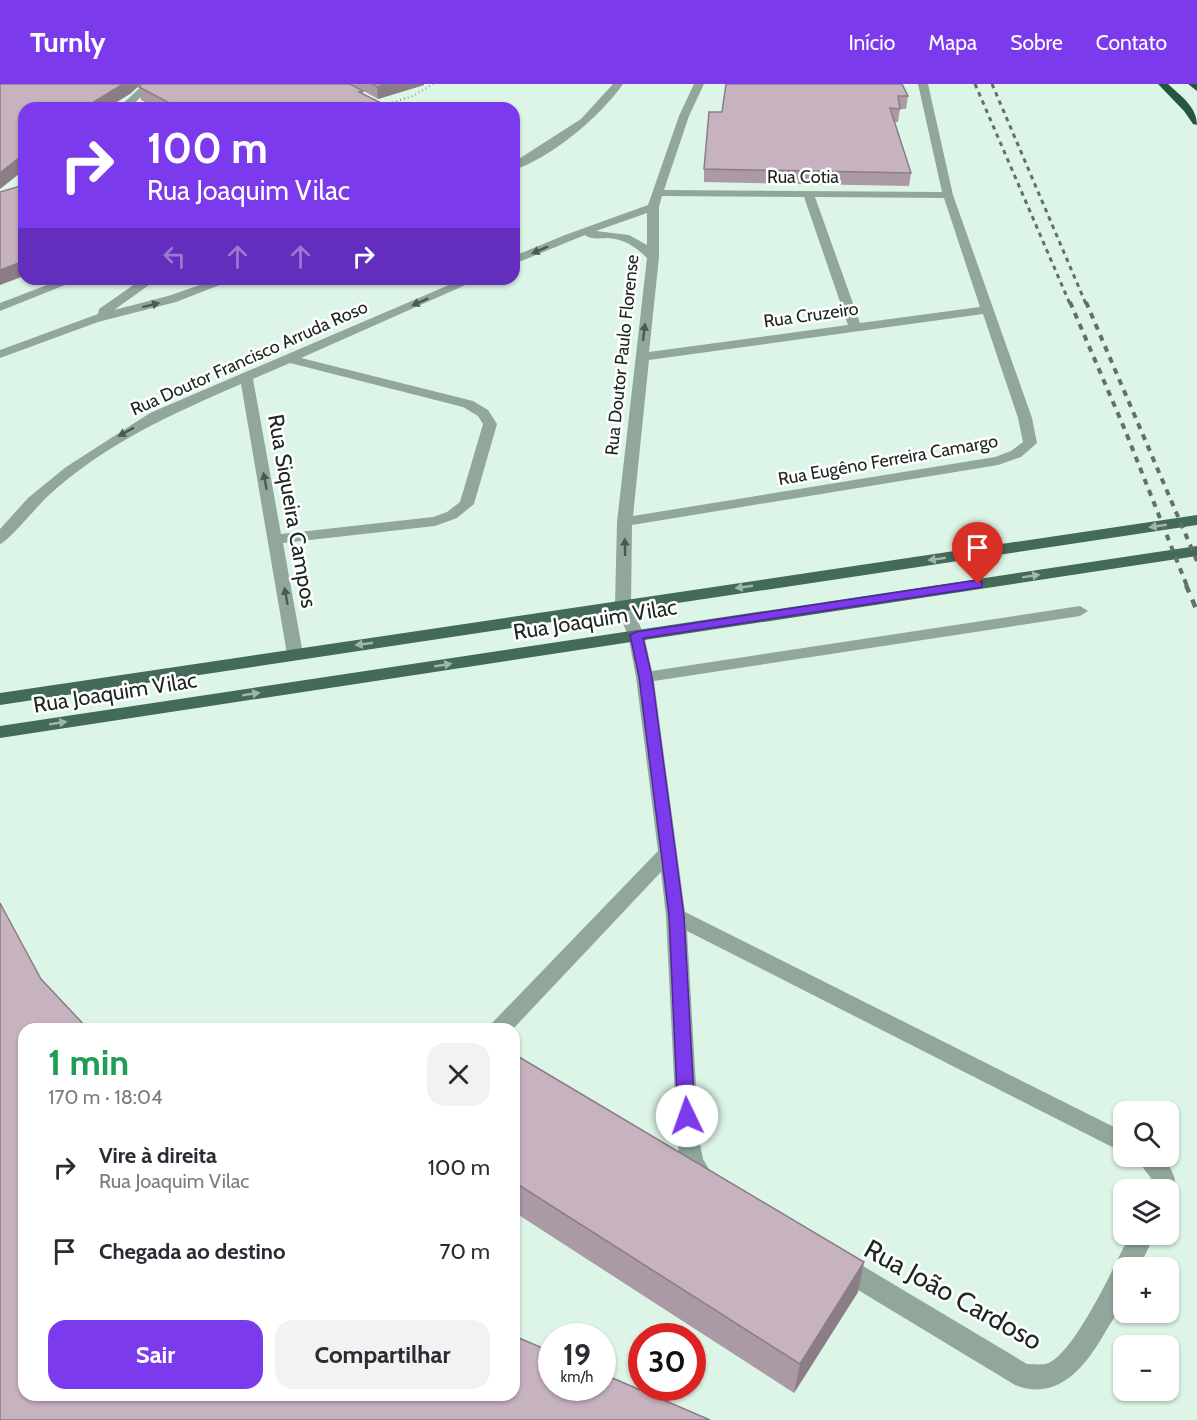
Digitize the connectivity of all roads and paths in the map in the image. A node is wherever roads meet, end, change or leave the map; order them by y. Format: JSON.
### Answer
{"nodes":[{"id":1,"x":150,"y":84,"type":"edge"},
{"id":2,"x":433,"y":84,"type":"edge"},
{"id":3,"x":618,"y":84,"type":"edge"},
{"id":4,"x":699,"y":84,"type":"edge"},
{"id":5,"x":923,"y":84,"type":"edge"},
{"id":6,"x":1163,"y":84,"type":"edge"},
{"id":7,"x":1193,"y":84,"type":"edge"},
{"id":8,"x":1197,"y":87,"type":"edge"},
{"id":9,"x":130,"y":102,"type":"edge"},
{"id":10,"x":394,"y":102,"type":"edge"},
{"id":11,"x":1197,"y":122,"type":"edge"},
{"id":12,"x":520,"y":164,"type":"edge"},
{"id":13,"x":658,"y":193,"type":"junction"},
{"id":14,"x":808,"y":193,"type":"junction"},
{"id":15,"x":948,"y":195,"type":"junction"},
{"id":16,"x":653,"y":207,"type":"junction"},
{"id":17,"x":569,"y":237,"type":"junction"},
{"id":18,"x":652,"y":257,"type":"junction"},
{"id":19,"x":520,"y":258,"type":"edge"},
{"id":20,"x":58,"y":285,"type":"edge"},
{"id":21,"x":141,"y":285,"type":"edge"},
{"id":22,"x":212,"y":285,"type":"edge"},
{"id":23,"x":459,"y":285,"type":"edge"},
{"id":24,"x":0,"y":307,"type":"edge"},
{"id":25,"x":986,"y":310,"type":"junction"},
{"id":26,"x":94,"y":319,"type":"junction"},
{"id":27,"x":855,"y":327,"type":"junction"},
{"id":28,"x":0,"y":354,"type":"edge"},
{"id":29,"x":641,"y":357,"type":"junction"},
{"id":30,"x":290,"y":359,"type":"junction"},
{"id":31,"x":246,"y":377,"type":"junction"},
{"id":32,"x":1197,"y":520,"type":"edge"},
{"id":33,"x":625,"y":522,"type":"junction"},
{"id":34,"x":0,"y":539,"type":"edge"},
{"id":35,"x":276,"y":539,"type":"junction"},
{"id":36,"x":1197,"y":551,"type":"edge"},
{"id":37,"x":623,"y":605,"type":"junction"},
{"id":38,"x":1080,"y":610,"type":"dead end"},
{"id":39,"x":636,"y":635,"type":"junction"},
{"id":40,"x":296,"y":654,"type":"junction"},
{"id":41,"x":645,"y":677,"type":"junction"},
{"id":42,"x":0,"y":699,"type":"edge"},
{"id":43,"x":0,"y":732,"type":"edge"},
{"id":44,"x":668,"y":852,"type":"junction"},
{"id":45,"x":676,"y":916,"type":"junction"},
{"id":46,"x":506,"y":1023,"type":"edge"},
{"id":47,"x":1113,"y":1137,"type":"edge"},
{"id":48,"x":726,"y":1197,"type":"edge"},
{"id":49,"x":818,"y":1253,"type":"edge"},
{"id":50,"x":1113,"y":1293,"type":"edge"}],
"edges":[{"from":1,"to":9,"type":"street"},
{"from":2,"to":10,"type":"path"},
{"from":3,"to":12,"type":"street"},
{"from":4,"to":13,"type":"street","name":"Rua Doutor Paulo Florense"},
{"from":5,"to":15,"type":"street","name":"Rua Eugêno Ferreira Camargo"},
{"from":6,"to":11,"type":"highway"},
{"from":7,"to":8,"type":"highway"},
{"from":13,"to":14,"type":"street","name":"Rua Cotia"},
{"from":13,"to":16,"type":"street","name":"Rua Doutor Paulo Florense"},
{"from":14,"to":15,"type":"street","name":"Rua Cotia"},
{"from":14,"to":27,"type":"street"},
{"from":15,"to":25,"type":"street","name":"Rua Eugêno Ferreira Camargo"},
{"from":16,"to":17,"type":"street"},
{"from":16,"to":18,"type":"street","name":"Rua Doutor Paulo Florense"},
{"from":17,"to":18,"type":"street"},
{"from":17,"to":19,"type":"street","one_way":true},
{"from":29,"to":18,"type":"street","name":"Rua Doutor Paulo Florense","one_way":true},
{"from":20,"to":24,"type":"street"},
{"from":21,"to":26,"type":"street"},
{"from":26,"to":22,"type":"street","one_way":true},
{"from":23,"to":30,"type":"street","name":"Rua Doutor Francisco Arruda Roso","one_way":true},
{"from":25,"to":27,"type":"street","name":"Rua Cruzeiro"},
{"from":25,"to":33,"type":"street","name":"Rua Eugêno Ferreira Camargo"},
{"from":26,"to":28,"type":"street"},
{"from":27,"to":29,"type":"street","name":"Rua Cruzeiro"},
{"from":29,"to":33,"type":"street","name":"Rua Doutor Paulo Florense"},
{"from":30,"to":31,"type":"street","name":"Rua Doutor Francisco Arruda Roso"},
{"from":30,"to":35,"type":"street"},
{"from":31,"to":34,"type":"street","name":"Rua Doutor Francisco Arruda Roso","one_way":true},
{"from":35,"to":31,"type":"street","name":"Rua Siqueira Campos","one_way":true},
{"from":32,"to":37,"type":"main road","name":"Rua Joaquim Vilac","one_way":true},
{"from":37,"to":33,"type":"street","name":"Rua Doutor Paulo Florense","one_way":true},
{"from":40,"to":35,"type":"street","name":"Rua Siqueira Campos","one_way":true},
{"from":39,"to":36,"type":"main road","name":"Rua Joaquim Vilac","one_way":true},
{"from":37,"to":39,"type":"street","name":"Rua Doutor Paulo Florense"},
{"from":37,"to":40,"type":"main road","name":"Rua Joaquim Vilac","one_way":true},
{"from":38,"to":41,"type":"street"},
{"from":39,"to":41,"type":"street"},
{"from":43,"to":39,"type":"main road","name":"Rua Joaquim Vilac","one_way":true},
{"from":40,"to":42,"type":"main road","name":"Rua Joaquim Vilac"},
{"from":41,"to":44,"type":"street"},
{"from":44,"to":45,"type":"street"},
{"from":44,"to":46,"type":"street"},
{"from":45,"to":47,"type":"street"},
{"from":45,"to":48,"type":"street"},
{"from":49,"to":50,"type":"street","name":"Rua João Cardoso"}]}
